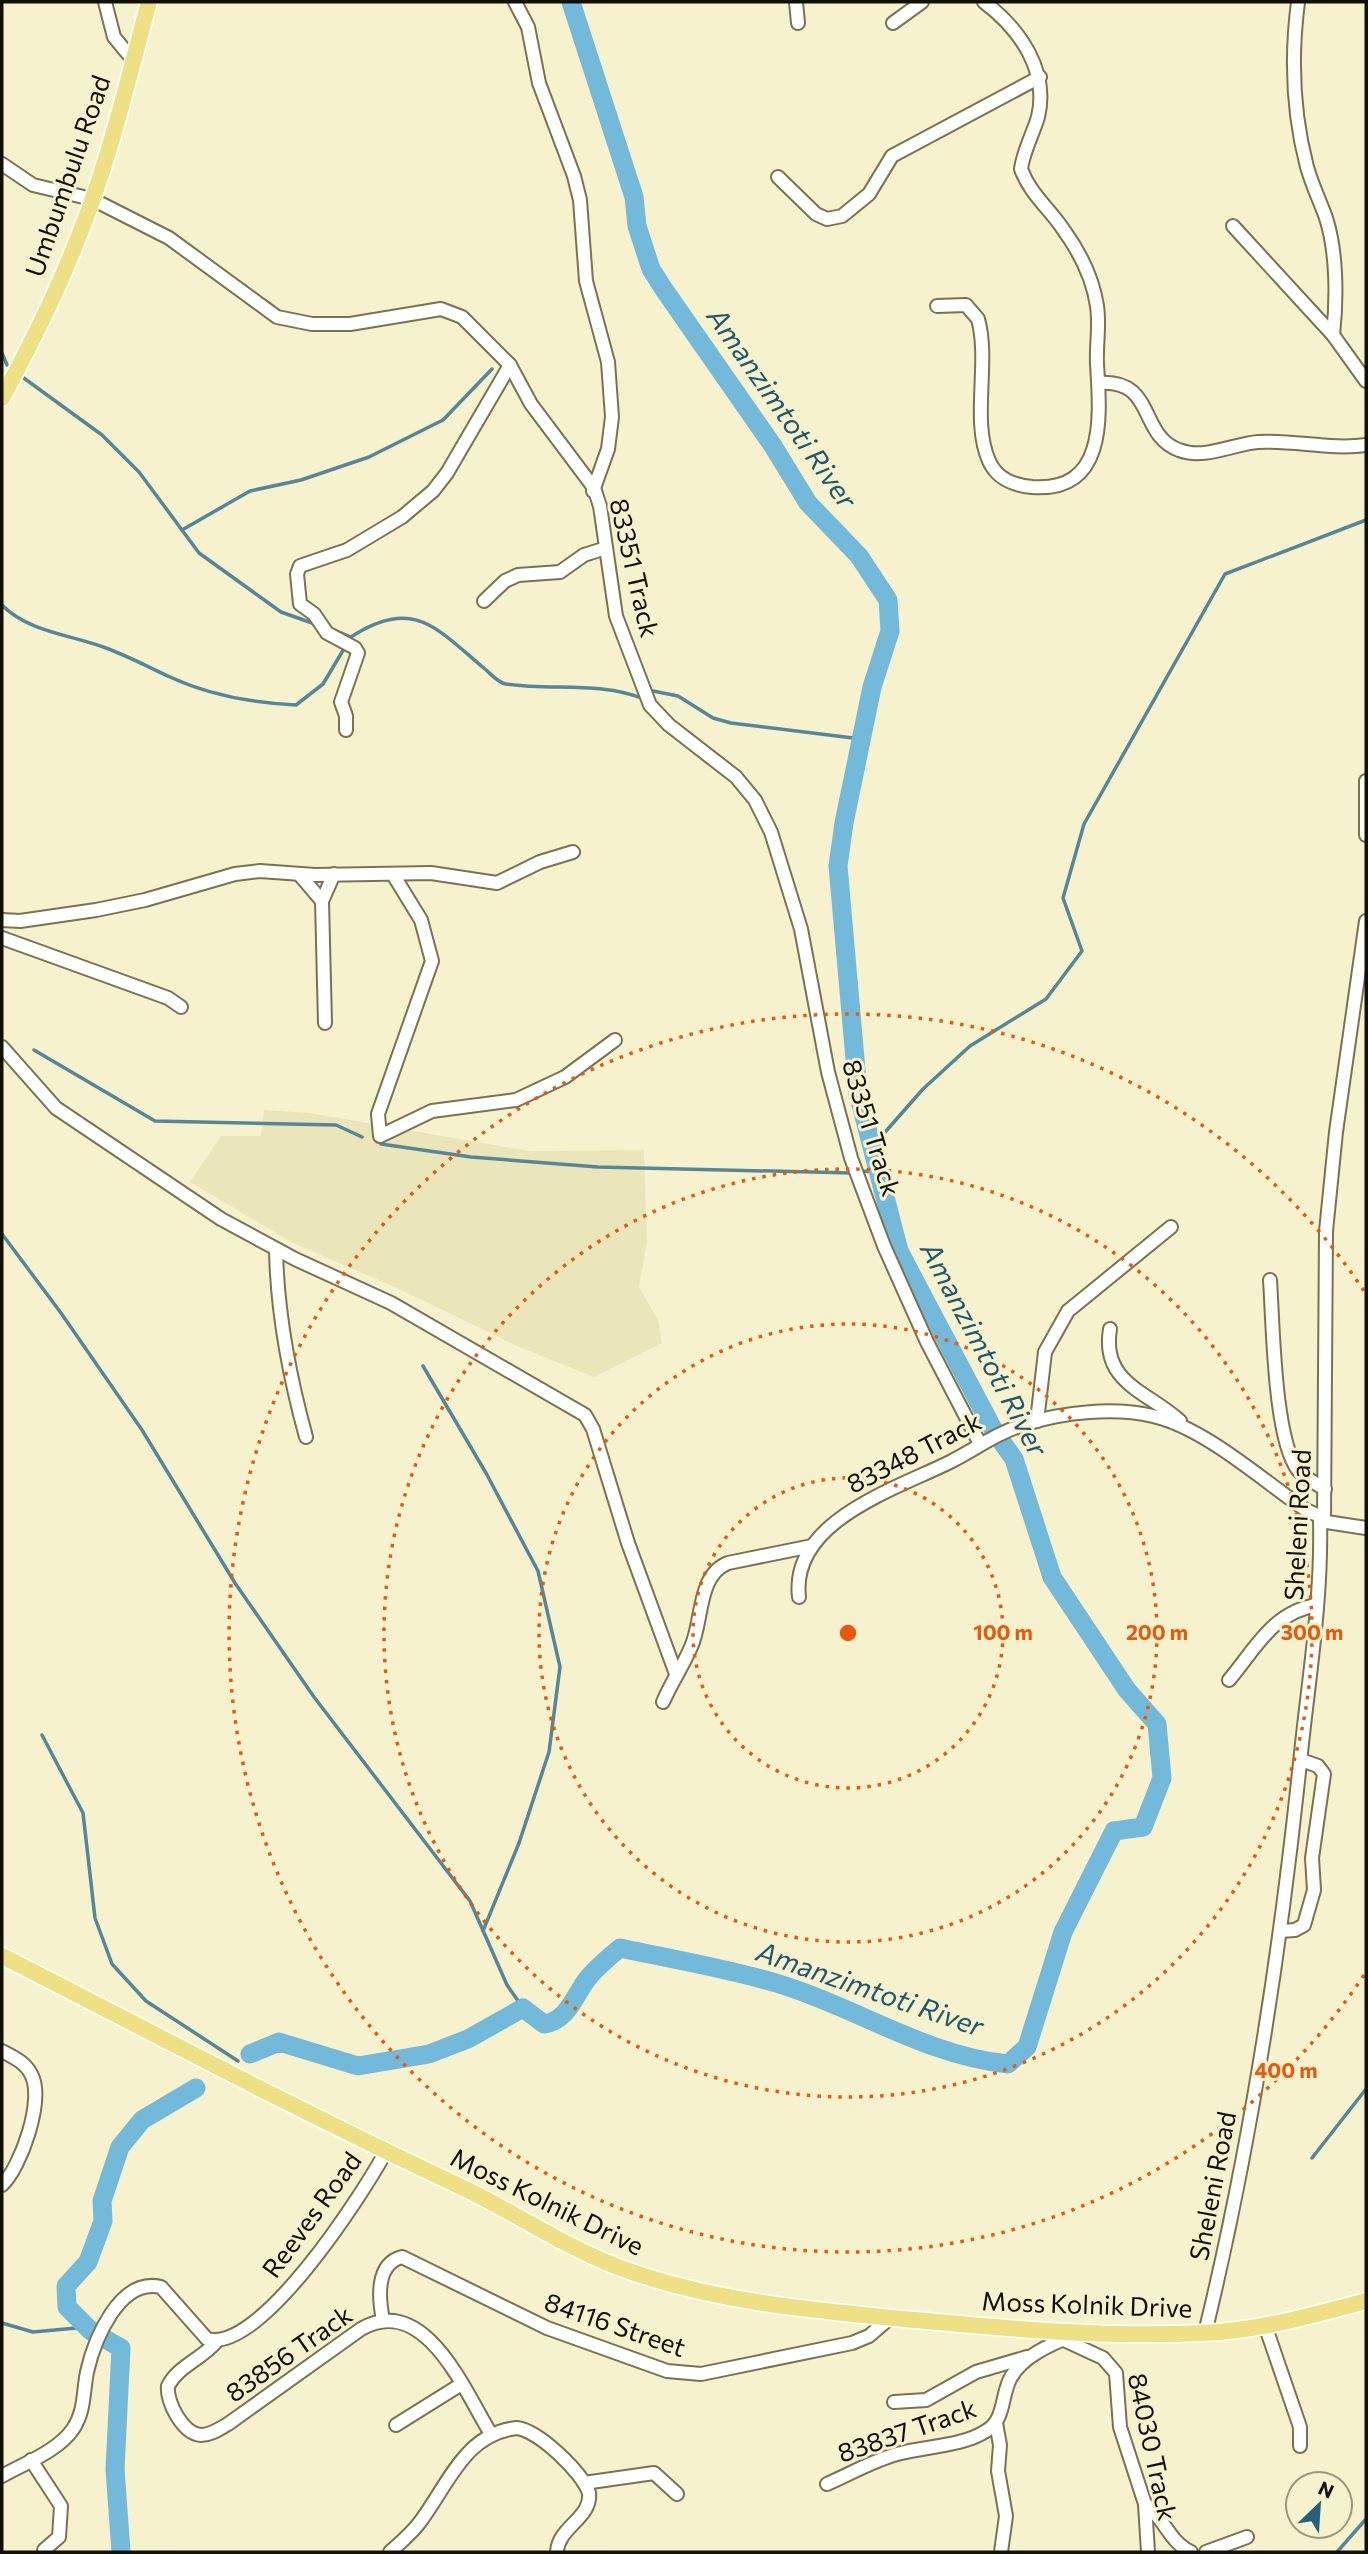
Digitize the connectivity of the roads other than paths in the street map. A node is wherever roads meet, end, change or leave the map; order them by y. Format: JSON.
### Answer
{"nodes":[{"id":1,"x":105,"y":2,"type":"edge"},
{"id":2,"x":149,"y":2,"type":"edge"},
{"id":3,"x":515,"y":2,"type":"edge"},
{"id":4,"x":796,"y":2,"type":"edge"},
{"id":5,"x":922,"y":2,"type":"edge"},
{"id":6,"x":984,"y":2,"type":"edge"},
{"id":7,"x":1298,"y":2,"type":"edge"},
{"id":8,"x":798,"y":23,"type":"dead end"},
{"id":9,"x":893,"y":23,"type":"dead end"},
{"id":10,"x":133,"y":60,"type":"junction"},
{"id":11,"x":1040,"y":77,"type":"junction"},
{"id":12,"x":2,"y":164,"type":"edge"},
{"id":13,"x":778,"y":177,"type":"dead end"},
{"id":14,"x":92,"y":200,"type":"junction"},
{"id":15,"x":1233,"y":226,"type":"dead end"},
{"id":16,"x":937,"y":306,"type":"dead end"},
{"id":17,"x":1333,"y":335,"type":"junction"},
{"id":18,"x":510,"y":365,"type":"junction"},
{"id":19,"x":1366,"y":382,"type":"edge"},
{"id":20,"x":1099,"y":383,"type":"junction"},
{"id":21,"x":2,"y":398,"type":"edge"},
{"id":22,"x":1366,"y":444,"type":"edge"},
{"id":23,"x":593,"y":491,"type":"junction"},
{"id":24,"x":606,"y":548,"type":"junction"},
{"id":25,"x":484,"y":601,"type":"dead end"},
{"id":26,"x":346,"y":730,"type":"dead end"},
{"id":27,"x":1366,"y":781,"type":"edge"},
{"id":28,"x":1366,"y":835,"type":"edge"},
{"id":29,"x":573,"y":852,"type":"dead end"},
{"id":30,"x":299,"y":874,"type":"junction"},
{"id":31,"x":334,"y":874,"type":"junction"},
{"id":32,"x":394,"y":876,"type":"junction"},
{"id":33,"x":322,"y":901,"type":"junction"},
{"id":34,"x":2,"y":920,"type":"edge"},
{"id":35,"x":1366,"y":921,"type":"edge"},
{"id":36,"x":2,"y":938,"type":"edge"},
{"id":37,"x":181,"y":1007,"type":"dead end"},
{"id":38,"x":325,"y":1023,"type":"dead end"},
{"id":39,"x":615,"y":1040,"type":"dead end"},
{"id":40,"x":2,"y":1047,"type":"edge"},
{"id":41,"x":1171,"y":1227,"type":"dead end"},
{"id":42,"x":276,"y":1249,"type":"junction"},
{"id":43,"x":1270,"y":1280,"type":"dead end"},
{"id":44,"x":1110,"y":1329,"type":"dead end"},
{"id":45,"x":1037,"y":1421,"type":"junction"},
{"id":46,"x":1187,"y":1429,"type":"junction"},
{"id":47,"x":306,"y":1437,"type":"dead end"},
{"id":48,"x":985,"y":1441,"type":"junction"},
{"id":49,"x":1325,"y":1489,"type":"junction"},
{"id":50,"x":1322,"y":1520,"type":"junction"},
{"id":51,"x":1366,"y":1528,"type":"edge"},
{"id":52,"x":812,"y":1546,"type":"junction"},
{"id":53,"x":799,"y":1597,"type":"dead end"},
{"id":54,"x":1317,"y":1605,"type":"junction"},
{"id":55,"x":676,"y":1674,"type":"junction"},
{"id":56,"x":1229,"y":1680,"type":"dead end"},
{"id":57,"x":663,"y":1702,"type":"dead end"},
{"id":58,"x":1300,"y":1760,"type":"junction"},
{"id":59,"x":1279,"y":1931,"type":"junction"},
{"id":60,"x":2,"y":1956,"type":"edge"},
{"id":61,"x":2,"y":2051,"type":"edge"},
{"id":62,"x":385,"y":2152,"type":"junction"},
{"id":63,"x":2,"y":2185,"type":"edge"},
{"id":64,"x":1366,"y":2301,"type":"edge"},
{"id":65,"x":890,"y":2318,"type":"junction"},
{"id":66,"x":383,"y":2320,"type":"junction"},
{"id":67,"x":1265,"y":2325,"type":"junction"},
{"id":68,"x":1079,"y":2332,"type":"junction"},
{"id":69,"x":1205,"y":2333,"type":"junction"},
{"id":70,"x":1062,"y":2339,"type":"junction"},
{"id":71,"x":216,"y":2342,"type":"junction"},
{"id":72,"x":1034,"y":2356,"type":"junction"},
{"id":73,"x":460,"y":2385,"type":"junction"},
{"id":74,"x":894,"y":2402,"type":"dead end"},
{"id":75,"x":996,"y":2423,"type":"junction"},
{"id":76,"x":396,"y":2425,"type":"dead end"},
{"id":77,"x":491,"y":2434,"type":"junction"},
{"id":78,"x":1300,"y":2446,"type":"dead end"},
{"id":79,"x":31,"y":2460,"type":"junction"},
{"id":80,"x":2,"y":2476,"type":"edge"},
{"id":81,"x":584,"y":2483,"type":"junction"},
{"id":82,"x":827,"y":2484,"type":"dead end"},
{"id":83,"x":677,"y":2494,"type":"dead end"},
{"id":84,"x":1145,"y":2504,"type":"junction"},
{"id":85,"x":1247,"y":2537,"type":"dead end"},
{"id":86,"x":44,"y":2550,"type":"dead end"},
{"id":87,"x":390,"y":2552,"type":"edge"},
{"id":88,"x":557,"y":2552,"type":"edge"},
{"id":89,"x":1001,"y":2552,"type":"edge"},
{"id":90,"x":1148,"y":2552,"type":"edge"},
{"id":91,"x":1191,"y":2552,"type":"edge"},
{"id":92,"x":1206,"y":2552,"type":"edge"}],
"edges":[{"from":1,"to":10,"type":"street"},
{"from":2,"to":10,"type":"main road","name":"Umbumbulu Road"},
{"from":3,"to":23,"type":"street"},
{"from":4,"to":8,"type":"street"},
{"from":5,"to":9,"type":"street"},
{"from":6,"to":11,"type":"street"},
{"from":7,"to":17,"type":"street"},
{"from":10,"to":14,"type":"main road","name":"Umbumbulu Road"},
{"from":11,"to":13,"type":"street"},
{"from":11,"to":20,"type":"street"},
{"from":12,"to":14,"type":"street","name":"83351 Track"},
{"from":14,"to":18,"type":"street","name":"83351 Track"},
{"from":14,"to":21,"type":"main road","name":"Umbumbulu Road"},
{"from":15,"to":17,"type":"street"},
{"from":16,"to":20,"type":"street"},
{"from":17,"to":19,"type":"street"},
{"from":18,"to":23,"type":"street","name":"83351 Track"},
{"from":18,"to":26,"type":"street"},
{"from":20,"to":22,"type":"street"},
{"from":23,"to":24,"type":"street","name":"83351 Track"},
{"from":24,"to":25,"type":"street"},
{"from":24,"to":48,"type":"street","name":"83351 Track"},
{"from":27,"to":28,"type":"street"},
{"from":29,"to":32,"type":"street"},
{"from":30,"to":31,"type":"street"},
{"from":30,"to":33,"type":"street"},
{"from":30,"to":34,"type":"street"},
{"from":31,"to":32,"type":"street"},
{"from":31,"to":33,"type":"street"},
{"from":32,"to":39,"type":"street"},
{"from":33,"to":38,"type":"street"},
{"from":35,"to":49,"type":"street","name":"Sheleni Road"},
{"from":36,"to":37,"type":"street"},
{"from":40,"to":42,"type":"street"},
{"from":41,"to":45,"type":"street"},
{"from":42,"to":47,"type":"street"},
{"from":42,"to":55,"type":"street"},
{"from":43,"to":49,"type":"street"},
{"from":44,"to":46,"type":"street"},
{"from":45,"to":46,"type":"street","name":"83348 Track"},
{"from":45,"to":48,"type":"street","name":"83348 Track"},
{"from":46,"to":50,"type":"street","name":"83348 Track"},
{"from":48,"to":52,"type":"street","name":"83348 Track"},
{"from":49,"to":50,"type":"street","name":"Sheleni Road"},
{"from":50,"to":51,"type":"street","name":"83348 Track"},
{"from":50,"to":54,"type":"street","name":"Sheleni Road"},
{"from":52,"to":53,"type":"street","name":"83348 Track"},
{"from":52,"to":55,"type":"street"},
{"from":54,"to":56,"type":"street"},
{"from":54,"to":58,"type":"street","name":"Sheleni Road"},
{"from":55,"to":57,"type":"street"},
{"from":58,"to":59,"type":"street","name":"Sheleni Road"},
{"from":58,"to":59,"type":"street"},
{"from":59,"to":69,"type":"street","name":"Sheleni Road"},
{"from":60,"to":62,"type":"main road","name":"Moss Kolnik Drive"},
{"from":61,"to":63,"type":"street"},
{"from":62,"to":65,"type":"main road","name":"Moss Kolnik Drive"},
{"from":62,"to":71,"type":"street","name":"Reeves Road"},
{"from":64,"to":67,"type":"main road","name":"Moss Kolnik Drive"},
{"from":65,"to":66,"type":"street","name":"84116 Street"},
{"from":65,"to":68,"type":"main road","name":"Moss Kolnik Drive"},
{"from":66,"to":71,"type":"street","name":"83856 Track"},
{"from":66,"to":73,"type":"street","name":"83856 Track"},
{"from":67,"to":69,"type":"main road","name":"Moss Kolnik Drive"},
{"from":67,"to":78,"type":"street"},
{"from":68,"to":69,"type":"main road","name":"Moss Kolnik Drive"},
{"from":68,"to":70,"type":"street","name":"83837 Track"},
{"from":70,"to":72,"type":"street","name":"83837 Track"},
{"from":70,"to":84,"type":"street","name":"84030 Track"},
{"from":71,"to":79,"type":"street"},
{"from":72,"to":74,"type":"street"},
{"from":72,"to":75,"type":"street","name":"83837 Track"},
{"from":73,"to":76,"type":"street"},
{"from":73,"to":77,"type":"street","name":"83856 Track"},
{"from":75,"to":82,"type":"street","name":"83837 Track"},
{"from":75,"to":89,"type":"street"},
{"from":77,"to":81,"type":"street"},
{"from":77,"to":87,"type":"street"},
{"from":79,"to":80,"type":"street"},
{"from":79,"to":86,"type":"street"},
{"from":81,"to":83,"type":"street"},
{"from":81,"to":88,"type":"street"},
{"from":84,"to":90,"type":"street","name":"84030 Track"},
{"from":84,"to":91,"type":"street"},
{"from":85,"to":92,"type":"street"}]}
